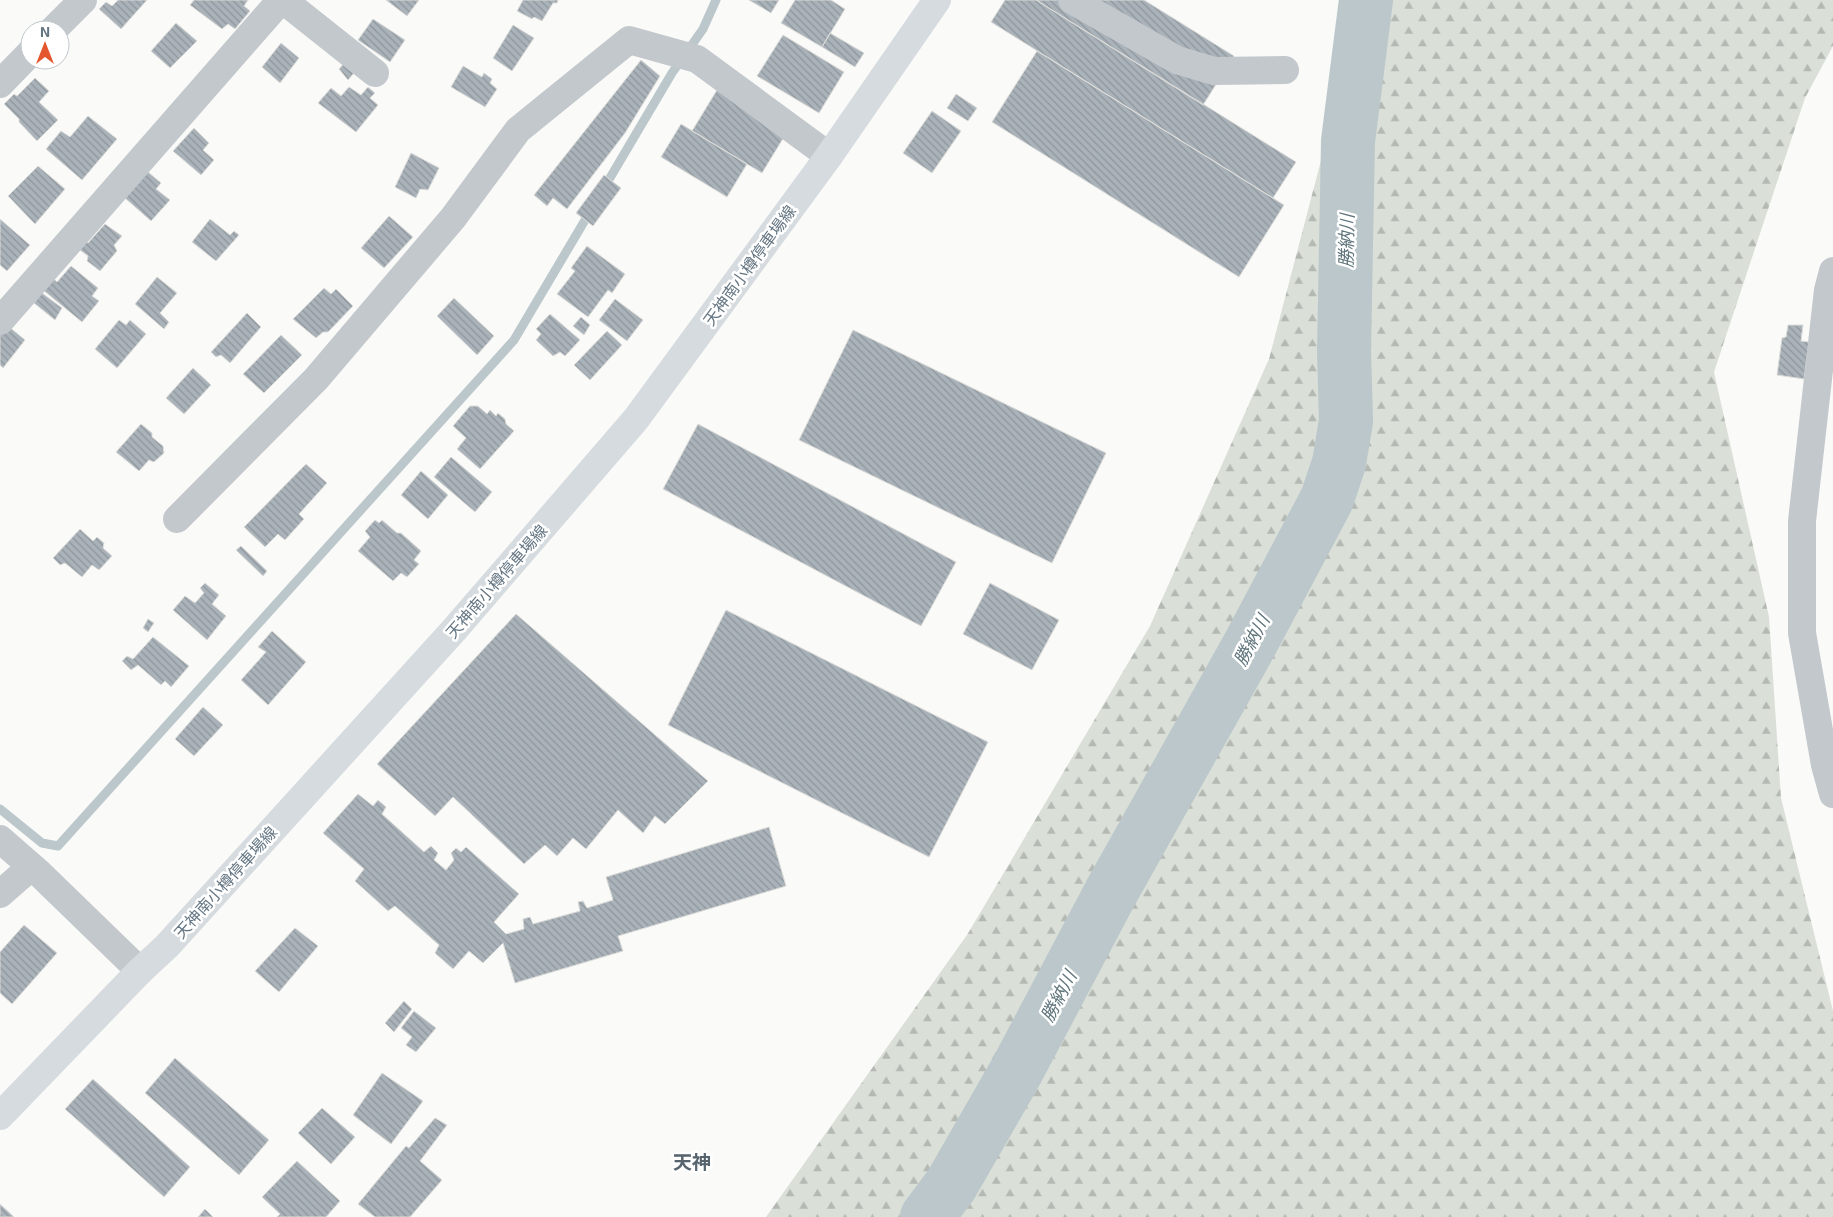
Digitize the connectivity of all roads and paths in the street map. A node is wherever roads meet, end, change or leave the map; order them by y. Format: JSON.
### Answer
{"nodes":[{"id":1,"x":83,"y":0,"type":"edge"},
{"id":2,"x":282,"y":0,"type":"edge"},
{"id":3,"x":937,"y":0,"type":"edge"},
{"id":4,"x":1072,"y":0,"type":"edge"},
{"id":5,"x":63,"y":20,"type":"edge"},
{"id":6,"x":20,"y":63,"type":"edge"},
{"id":7,"x":1285,"y":70,"type":"dead end"},
{"id":8,"x":375,"y":73,"type":"dead end"},
{"id":9,"x":0,"y":84,"type":"edge"},
{"id":10,"x":829,"y":156,"type":"junction"},
{"id":11,"x":1833,"y":271,"type":"edge"},
{"id":12,"x":0,"y":321,"type":"edge"},
{"id":13,"x":177,"y":519,"type":"dead end"},
{"id":14,"x":1833,"y":794,"type":"edge"},
{"id":15,"x":0,"y":839,"type":"edge"},
{"id":16,"x":32,"y":867,"type":"junction"},
{"id":17,"x":0,"y":894,"type":"edge"},
{"id":18,"x":140,"y":971,"type":"junction"},
{"id":19,"x":0,"y":1116,"type":"edge"}],
"edges":[{"from":1,"to":5,"type":"street"},
{"from":2,"to":8,"type":"street"},
{"from":2,"to":12,"type":"street"},
{"from":3,"to":10,"type":"main road","name":"天神南小樽停車場線"},
{"from":4,"to":7,"type":"street"},
{"from":6,"to":9,"type":"street"},
{"from":10,"to":13,"type":"street"},
{"from":10,"to":18,"type":"main road","name":"天神南小樽停車場線"},
{"from":11,"to":14,"type":"street"},
{"from":15,"to":16,"type":"street"},
{"from":16,"to":17,"type":"street"},
{"from":16,"to":18,"type":"street"},
{"from":18,"to":19,"type":"main road","name":"天神南小樽停車場線"}]}
